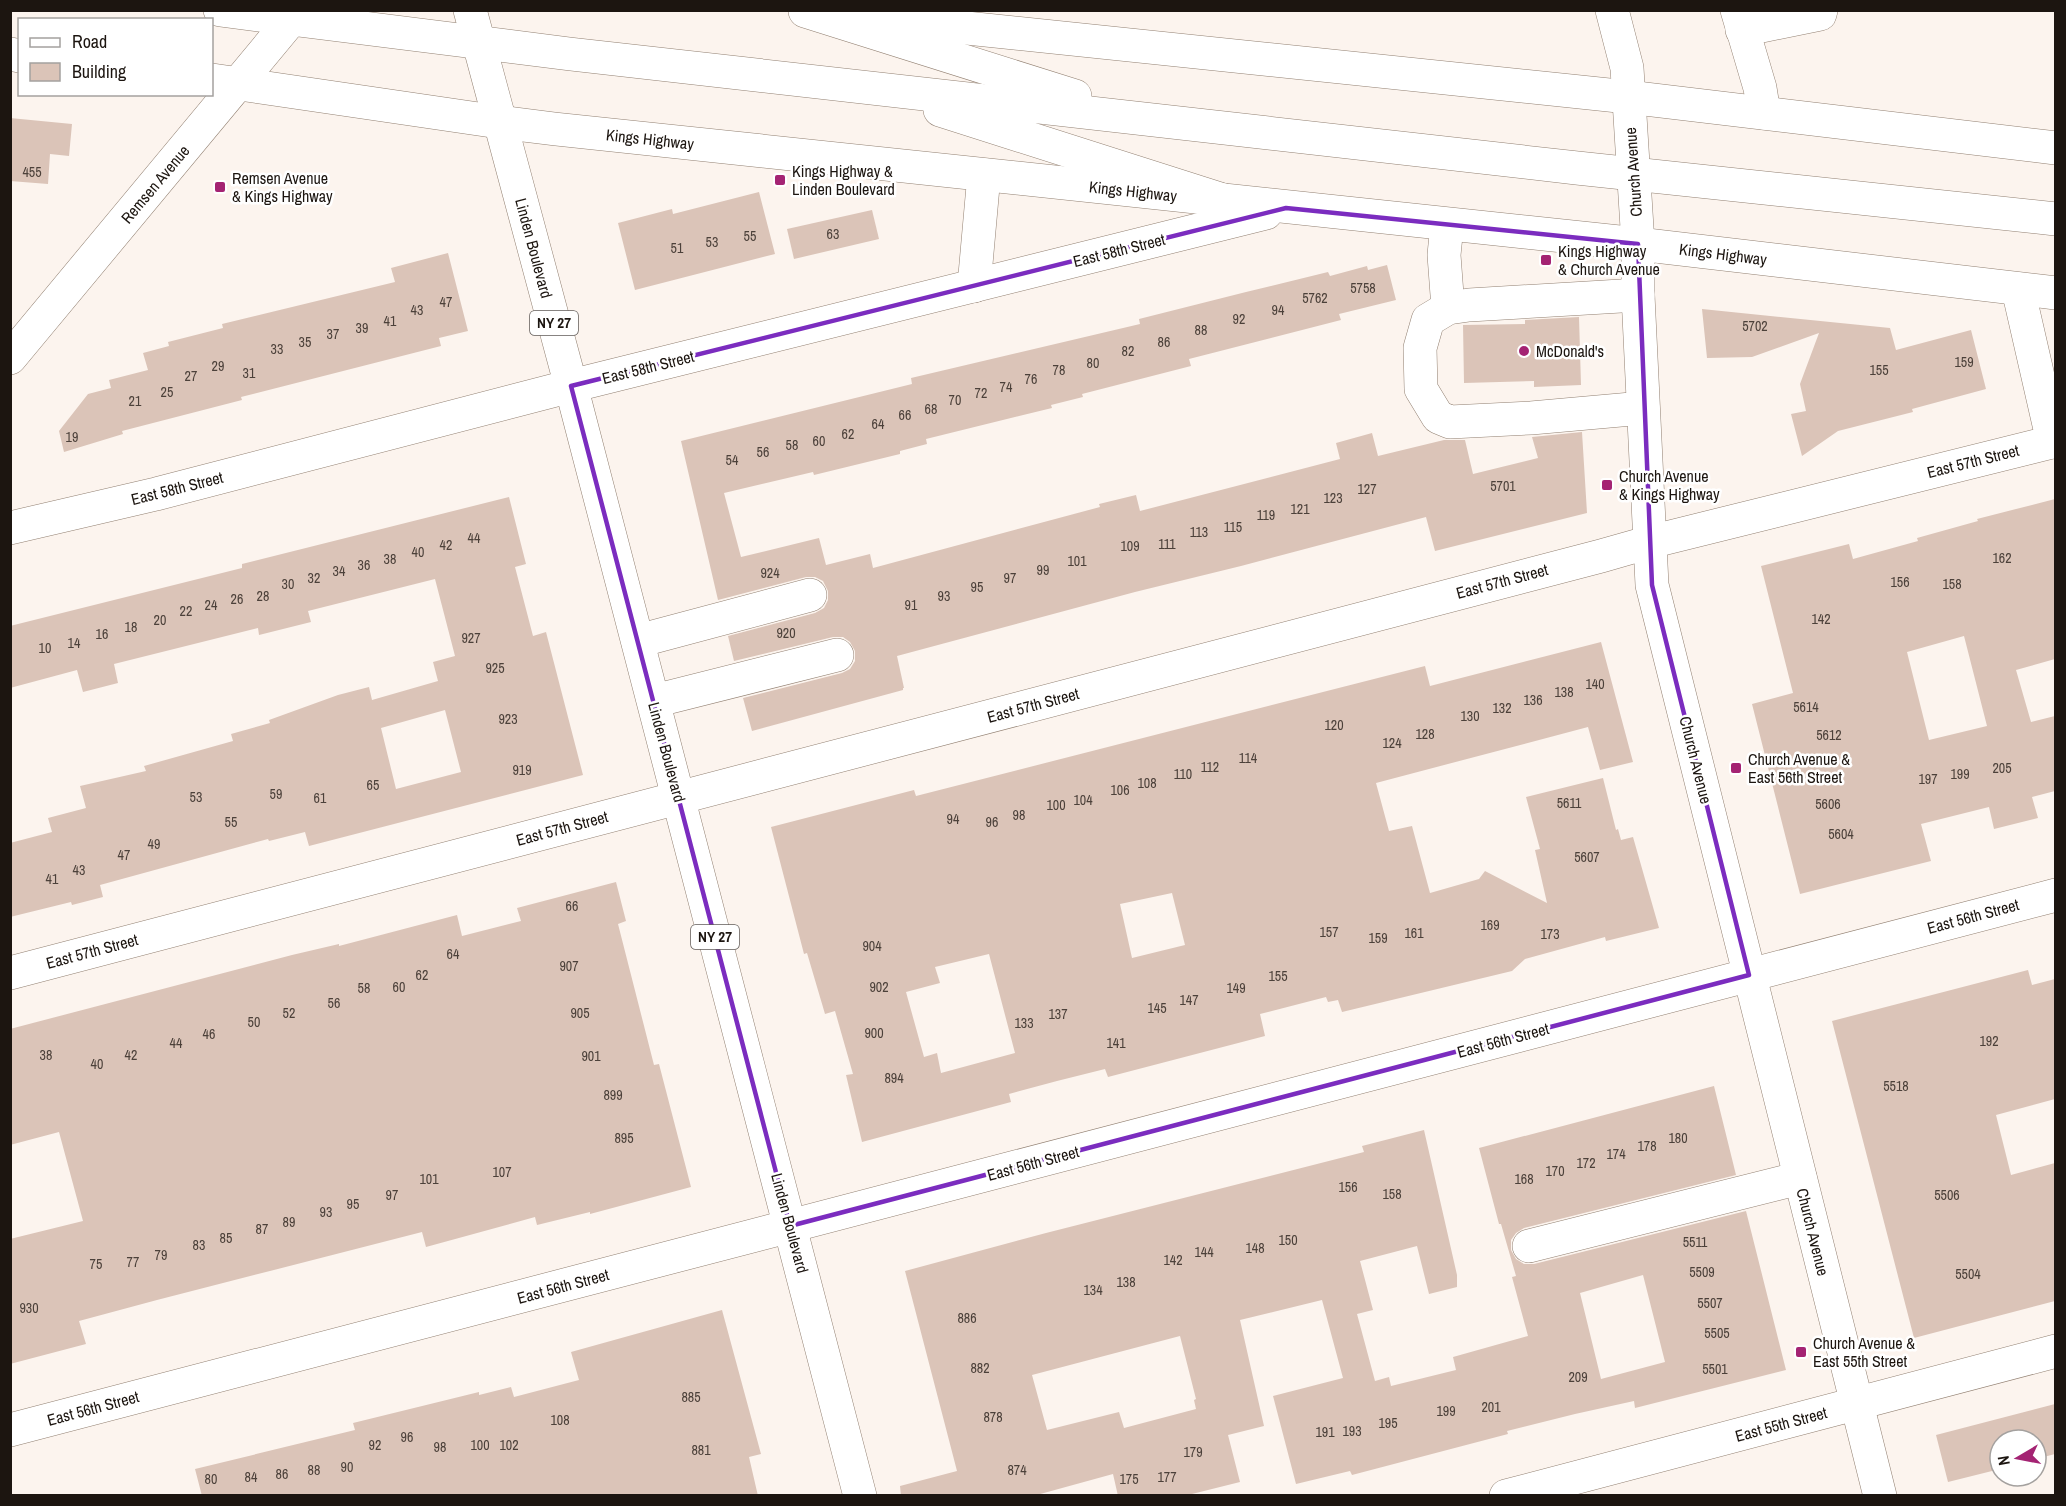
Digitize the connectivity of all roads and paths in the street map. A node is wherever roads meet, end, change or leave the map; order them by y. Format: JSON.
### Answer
{"nodes":[{"id":1,"x":220,"y":10,"type":"edge"},
{"id":2,"x":470,"y":10,"type":"edge"},
{"id":3,"x":1612,"y":10,"type":"edge"},
{"id":4,"x":1821,"y":10,"type":"edge"},
{"id":5,"x":803,"y":11,"type":"edge"},
{"id":6,"x":295,"y":13,"type":"edge"},
{"id":7,"x":1739,"y":20,"type":"edge"},
{"id":8,"x":478,"y":43,"type":"junction"},
{"id":9,"x":225,"y":81,"type":"edge"},
{"id":10,"x":870,"y":88,"type":"junction"},
{"id":11,"x":1628,"y":97,"type":"junction"},
{"id":12,"x":1764,"y":113,"type":"junction"},
{"id":13,"x":1146,"y":118,"type":"junction"},
{"id":14,"x":500,"y":123,"type":"junction"},
{"id":15,"x":2055,"y":148,"type":"edge"},
{"id":16,"x":1634,"y":174,"type":"junction"},
{"id":17,"x":984,"y":175,"type":"junction"},
{"id":18,"x":1226,"y":201,"type":"junction"},
{"id":19,"x":1286,"y":208,"type":"junction"},
{"id":20,"x":2055,"y":219,"type":"edge"},
{"id":21,"x":1447,"y":225,"type":"junction"},
{"id":22,"x":1638,"y":244,"type":"junction"},
{"id":23,"x":974,"y":286,"type":"junction"},
{"id":24,"x":2018,"y":289,"type":"junction"},
{"id":25,"x":2055,"y":293,"type":"edge"},
{"id":26,"x":1638,"y":296,"type":"junction"},
{"id":27,"x":1448,"y":308,"type":"junction"},
{"id":28,"x":10,"y":358,"type":"edge"},
{"id":29,"x":572,"y":386,"type":"junction"},
{"id":30,"x":1643,"y":408,"type":"junction"},
{"id":31,"x":2054,"y":442,"type":"edge"},
{"id":32,"x":10,"y":528,"type":"edge"},
{"id":33,"x":1650,"y":542,"type":"junction"},
{"id":34,"x":810,"y":595,"type":"dead end"},
{"id":35,"x":638,"y":641,"type":"junction"},
{"id":36,"x":837,"y":655,"type":"dead end"},
{"id":37,"x":654,"y":701,"type":"junction"},
{"id":38,"x":679,"y":798,"type":"junction"},
{"id":39,"x":2055,"y":895,"type":"edge"},
{"id":40,"x":10,"y":973,"type":"edge"},
{"id":41,"x":1749,"y":975,"type":"junction"},
{"id":42,"x":1800,"y":1178,"type":"junction"},
{"id":43,"x":790,"y":1226,"type":"junction"},
{"id":44,"x":1529,"y":1246,"type":"dead end"},
{"id":45,"x":2055,"y":1351,"type":"edge"},
{"id":46,"x":1856,"y":1404,"type":"junction"},
{"id":47,"x":10,"y":1430,"type":"edge"},
{"id":48,"x":860,"y":1496,"type":"edge"},
{"id":49,"x":1506,"y":1496,"type":"edge"},
{"id":50,"x":1880,"y":1496,"type":"edge"}],
"edges":[{"from":1,"to":6,"type":"main road"},
{"from":2,"to":8,"type":"main road","name":"Linden Boulevard","number":"NY 27"},
{"from":3,"to":11,"type":"main road","name":"Church Avenue"},
{"from":4,"to":7,"type":"main road"},
{"from":5,"to":11,"type":"main road"},
{"from":5,"to":13,"type":"main road"},
{"from":6,"to":8,"type":"main road"},
{"from":6,"to":9,"type":"main road","name":"Remsen Avenue"},
{"from":7,"to":12,"type":"main road"},
{"from":8,"to":10,"type":"main road"},
{"from":8,"to":14,"type":"main road","name":"Linden Boulevard","number":"NY 27"},
{"from":9,"to":14,"type":"main road","name":"Kings Highway"},
{"from":9,"to":28,"type":"main road","name":"Remsen Avenue"},
{"from":10,"to":13,"type":"main road"},
{"from":10,"to":18,"type":"main road"},
{"from":11,"to":12,"type":"main road"},
{"from":11,"to":16,"type":"main road","name":"Church Avenue"},
{"from":12,"to":15,"type":"main road"},
{"from":13,"to":16,"type":"main road"},
{"from":14,"to":17,"type":"main road","name":"Kings Highway"},
{"from":14,"to":29,"type":"main road","name":"Linden Boulevard","number":"NY 27"},
{"from":16,"to":20,"type":"main road"},
{"from":16,"to":22,"type":"main road","name":"Church Avenue"},
{"from":17,"to":18,"type":"main road","name":"Kings Highway"},
{"from":17,"to":23,"type":"main road"},
{"from":18,"to":19,"type":"main road","name":"Kings Highway"},
{"from":19,"to":21,"type":"main road","name":"Kings Highway"},
{"from":19,"to":23,"type":"main road","name":"East 58th Street"},
{"from":21,"to":22,"type":"main road","name":"Kings Highway"},
{"from":21,"to":27,"type":"main road"},
{"from":22,"to":24,"type":"main road","name":"Kings Highway"},
{"from":22,"to":26,"type":"main road","name":"Church Avenue"},
{"from":23,"to":29,"type":"main road","name":"East 58th Street"},
{"from":24,"to":25,"type":"main road","name":"Kings Highway"},
{"from":24,"to":31,"type":"main road"},
{"from":26,"to":27,"type":"main road"},
{"from":26,"to":30,"type":"main road","name":"Church Avenue"},
{"from":27,"to":30,"type":"main road"},
{"from":29,"to":32,"type":"main road","name":"East 58th Street"},
{"from":29,"to":35,"type":"main road","name":"Linden Boulevard","number":"NY 27"},
{"from":30,"to":33,"type":"main road","name":"Church Avenue"},
{"from":31,"to":33,"type":"main road","name":"East 57th Street"},
{"from":33,"to":38,"type":"main road","name":"East 57th Street"},
{"from":33,"to":41,"type":"main road","name":"Church Avenue"},
{"from":34,"to":35,"type":"main road"},
{"from":35,"to":37,"type":"main road","name":"Linden Boulevard","number":"NY 27"},
{"from":36,"to":37,"type":"main road"},
{"from":37,"to":38,"type":"main road","name":"Linden Boulevard","number":"NY 27"},
{"from":38,"to":40,"type":"main road","name":"East 57th Street"},
{"from":38,"to":43,"type":"main road","name":"Linden Boulevard","number":"NY 27"},
{"from":39,"to":41,"type":"main road","name":"East 56th Street"},
{"from":41,"to":42,"type":"main road","name":"Church Avenue"},
{"from":41,"to":43,"type":"main road","name":"East 56th Street"},
{"from":42,"to":44,"type":"main road"},
{"from":42,"to":46,"type":"main road","name":"Church Avenue"},
{"from":43,"to":47,"type":"main road","name":"East 56th Street"},
{"from":43,"to":48,"type":"main road","name":"Linden Boulevard","number":"NY 27"},
{"from":45,"to":46,"type":"main road","name":"East 55th Street"},
{"from":46,"to":49,"type":"main road","name":"East 55th Street"},
{"from":46,"to":50,"type":"main road","name":"Church Avenue"}]}
